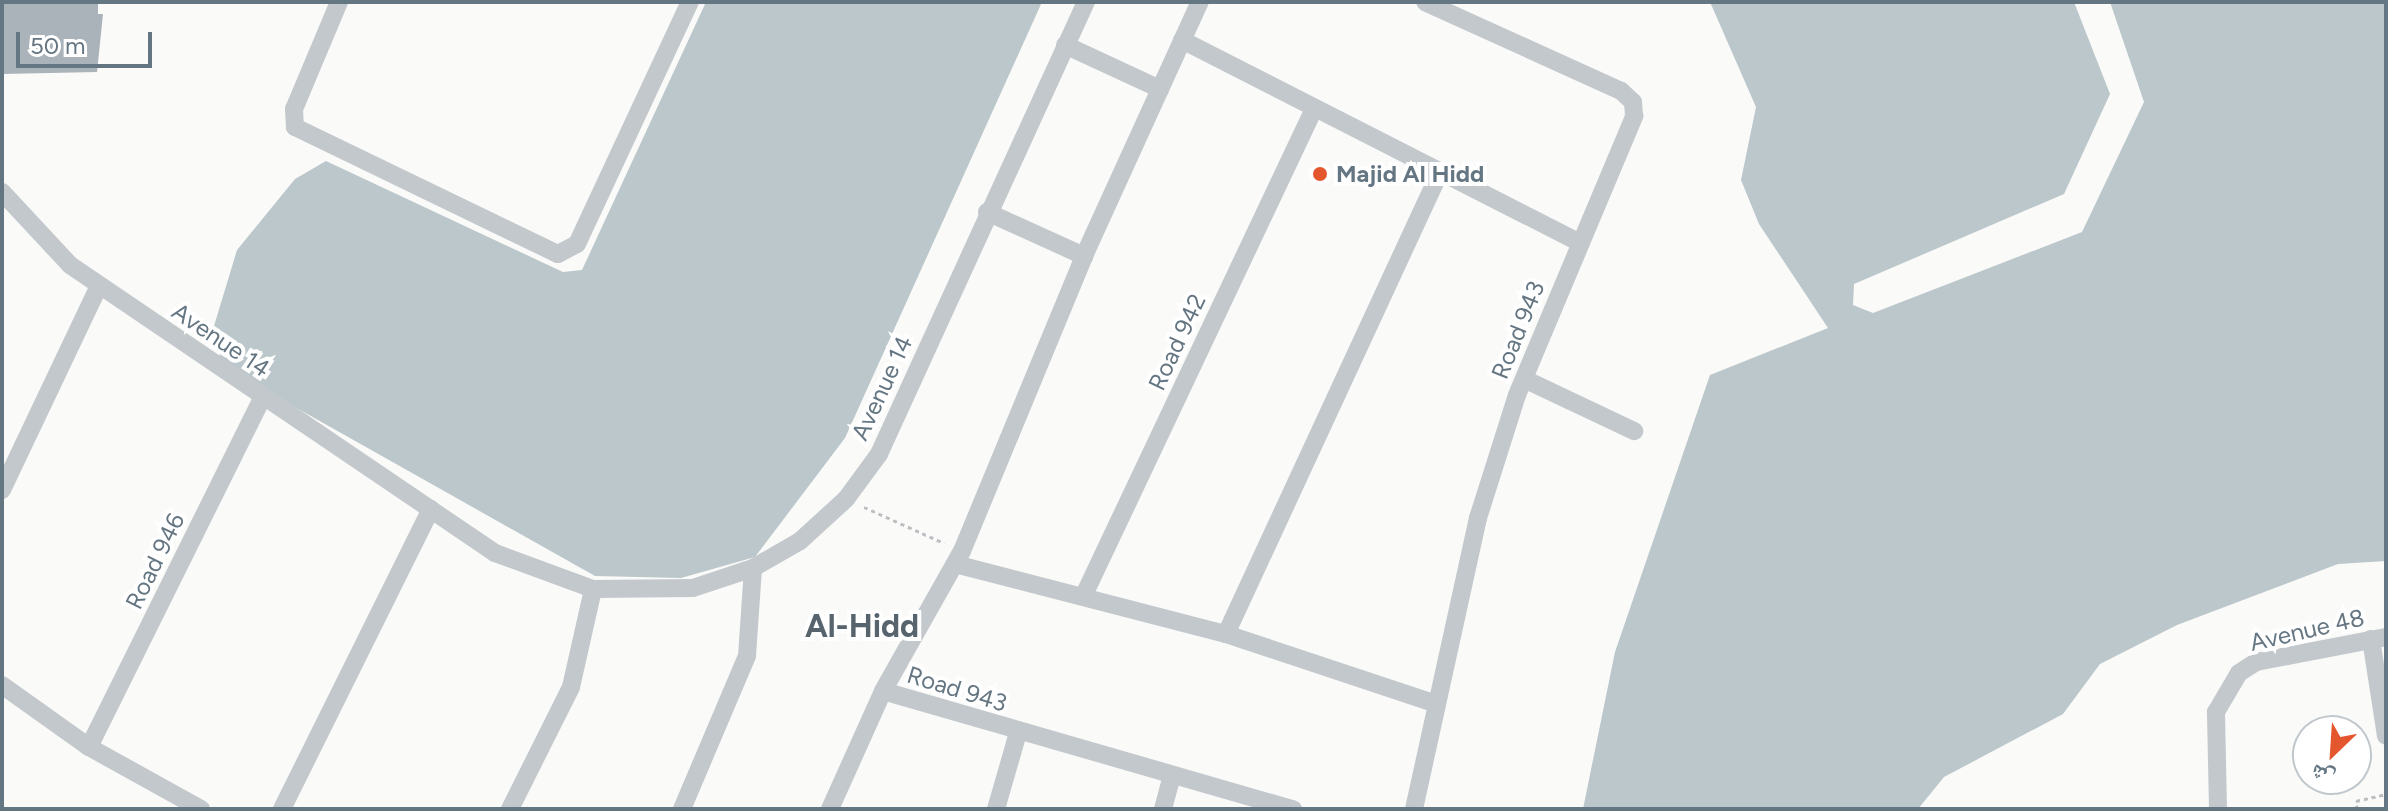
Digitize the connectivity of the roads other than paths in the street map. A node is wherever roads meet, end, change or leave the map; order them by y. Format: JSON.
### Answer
{"nodes":[{"id":1,"x":339,"y":2,"type":"edge"},
{"id":2,"x":690,"y":2,"type":"edge"},
{"id":3,"x":1086,"y":2,"type":"edge"},
{"id":4,"x":1200,"y":2,"type":"edge"},
{"id":5,"x":1425,"y":2,"type":"edge"},
{"id":6,"x":1446,"y":6,"type":"edge"},
{"id":7,"x":1182,"y":40,"type":"junction"},
{"id":8,"x":1065,"y":45,"type":"junction"},
{"id":9,"x":1160,"y":89,"type":"junction"},
{"id":10,"x":1313,"y":111,"type":"junction"},
{"id":11,"x":1439,"y":174,"type":"junction"},
{"id":12,"x":2,"y":192,"type":"edge"},
{"id":13,"x":987,"y":212,"type":"junction"},
{"id":14,"x":1580,"y":243,"type":"junction"},
{"id":15,"x":1084,"y":256,"type":"junction"},
{"id":16,"x":99,"y":286,"type":"junction"},
{"id":17,"x":1524,"y":379,"type":"junction"},
{"id":18,"x":263,"y":397,"type":"junction"},
{"id":19,"x":1634,"y":431,"type":"dead end"},
{"id":20,"x":2,"y":490,"type":"edge"},
{"id":21,"x":431,"y":509,"type":"junction"},
{"id":22,"x":958,"y":557,"type":"junction"},
{"id":23,"x":753,"y":568,"type":"junction"},
{"id":24,"x":593,"y":589,"type":"junction"},
{"id":25,"x":1084,"y":595,"type":"junction"},
{"id":26,"x":1226,"y":634,"type":"junction"},
{"id":27,"x":2379,"y":638,"type":"edge"},
{"id":28,"x":2,"y":685,"type":"edge"},
{"id":29,"x":883,"y":691,"type":"junction"},
{"id":30,"x":1433,"y":703,"type":"junction"},
{"id":31,"x":1018,"y":733,"type":"junction"},
{"id":32,"x":2386,"y":736,"type":"edge"},
{"id":33,"x":89,"y":747,"type":"junction"},
{"id":34,"x":1172,"y":775,"type":"junction"},
{"id":35,"x":201,"y":809,"type":"edge"},
{"id":36,"x":282,"y":809,"type":"edge"},
{"id":37,"x":510,"y":809,"type":"edge"},
{"id":38,"x":682,"y":809,"type":"edge"},
{"id":39,"x":830,"y":809,"type":"edge"},
{"id":40,"x":996,"y":809,"type":"edge"},
{"id":41,"x":1163,"y":809,"type":"edge"},
{"id":42,"x":1293,"y":809,"type":"edge"},
{"id":43,"x":1414,"y":809,"type":"edge"},
{"id":44,"x":2218,"y":809,"type":"edge"}],
"edges":[{"from":1,"to":2,"type":"street"},
{"from":3,"to":8,"type":"street","name":"Avenue 14"},
{"from":4,"to":7,"type":"street","name":"Road 943"},
{"from":5,"to":6,"type":"street","name":"Road 943"},
{"from":6,"to":14,"type":"street","name":"Road 943"},
{"from":7,"to":9,"type":"street","name":"Road 943"},
{"from":7,"to":10,"type":"street"},
{"from":8,"to":9,"type":"street"},
{"from":8,"to":13,"type":"street","name":"Avenue 14"},
{"from":9,"to":15,"type":"street","name":"Road 943"},
{"from":10,"to":11,"type":"street"},
{"from":10,"to":25,"type":"street","name":"Road 942"},
{"from":11,"to":14,"type":"street"},
{"from":11,"to":26,"type":"street"},
{"from":12,"to":16,"type":"street","name":"Avenue 14"},
{"from":13,"to":15,"type":"street"},
{"from":13,"to":23,"type":"street","name":"Avenue 14"},
{"from":14,"to":17,"type":"street","name":"Road 943"},
{"from":15,"to":22,"type":"street","name":"Road 943"},
{"from":16,"to":18,"type":"street","name":"Avenue 14"},
{"from":16,"to":20,"type":"street"},
{"from":17,"to":19,"type":"street"},
{"from":17,"to":30,"type":"street","name":"Road 943"},
{"from":18,"to":21,"type":"street","name":"Avenue 14"},
{"from":18,"to":33,"type":"street","name":"Road 946"},
{"from":21,"to":24,"type":"street","name":"Avenue 14"},
{"from":21,"to":36,"type":"street"},
{"from":22,"to":25,"type":"street"},
{"from":22,"to":29,"type":"street","name":"Road 943"},
{"from":23,"to":24,"type":"street","name":"Avenue 14"},
{"from":23,"to":38,"type":"street"},
{"from":24,"to":37,"type":"street"},
{"from":25,"to":26,"type":"street"},
{"from":26,"to":30,"type":"street"},
{"from":27,"to":32,"type":"street"},
{"from":27,"to":44,"type":"street","name":"Avenue 48"},
{"from":28,"to":33,"type":"street"},
{"from":29,"to":31,"type":"street","name":"Road 943"},
{"from":29,"to":39,"type":"street","name":"Road 943"},
{"from":30,"to":43,"type":"street","name":"Road 943"},
{"from":31,"to":34,"type":"street","name":"Road 943"},
{"from":31,"to":40,"type":"street","name":"Road 943"},
{"from":33,"to":35,"type":"street"},
{"from":34,"to":41,"type":"street"},
{"from":34,"to":42,"type":"street","name":"Road 943"}]}
